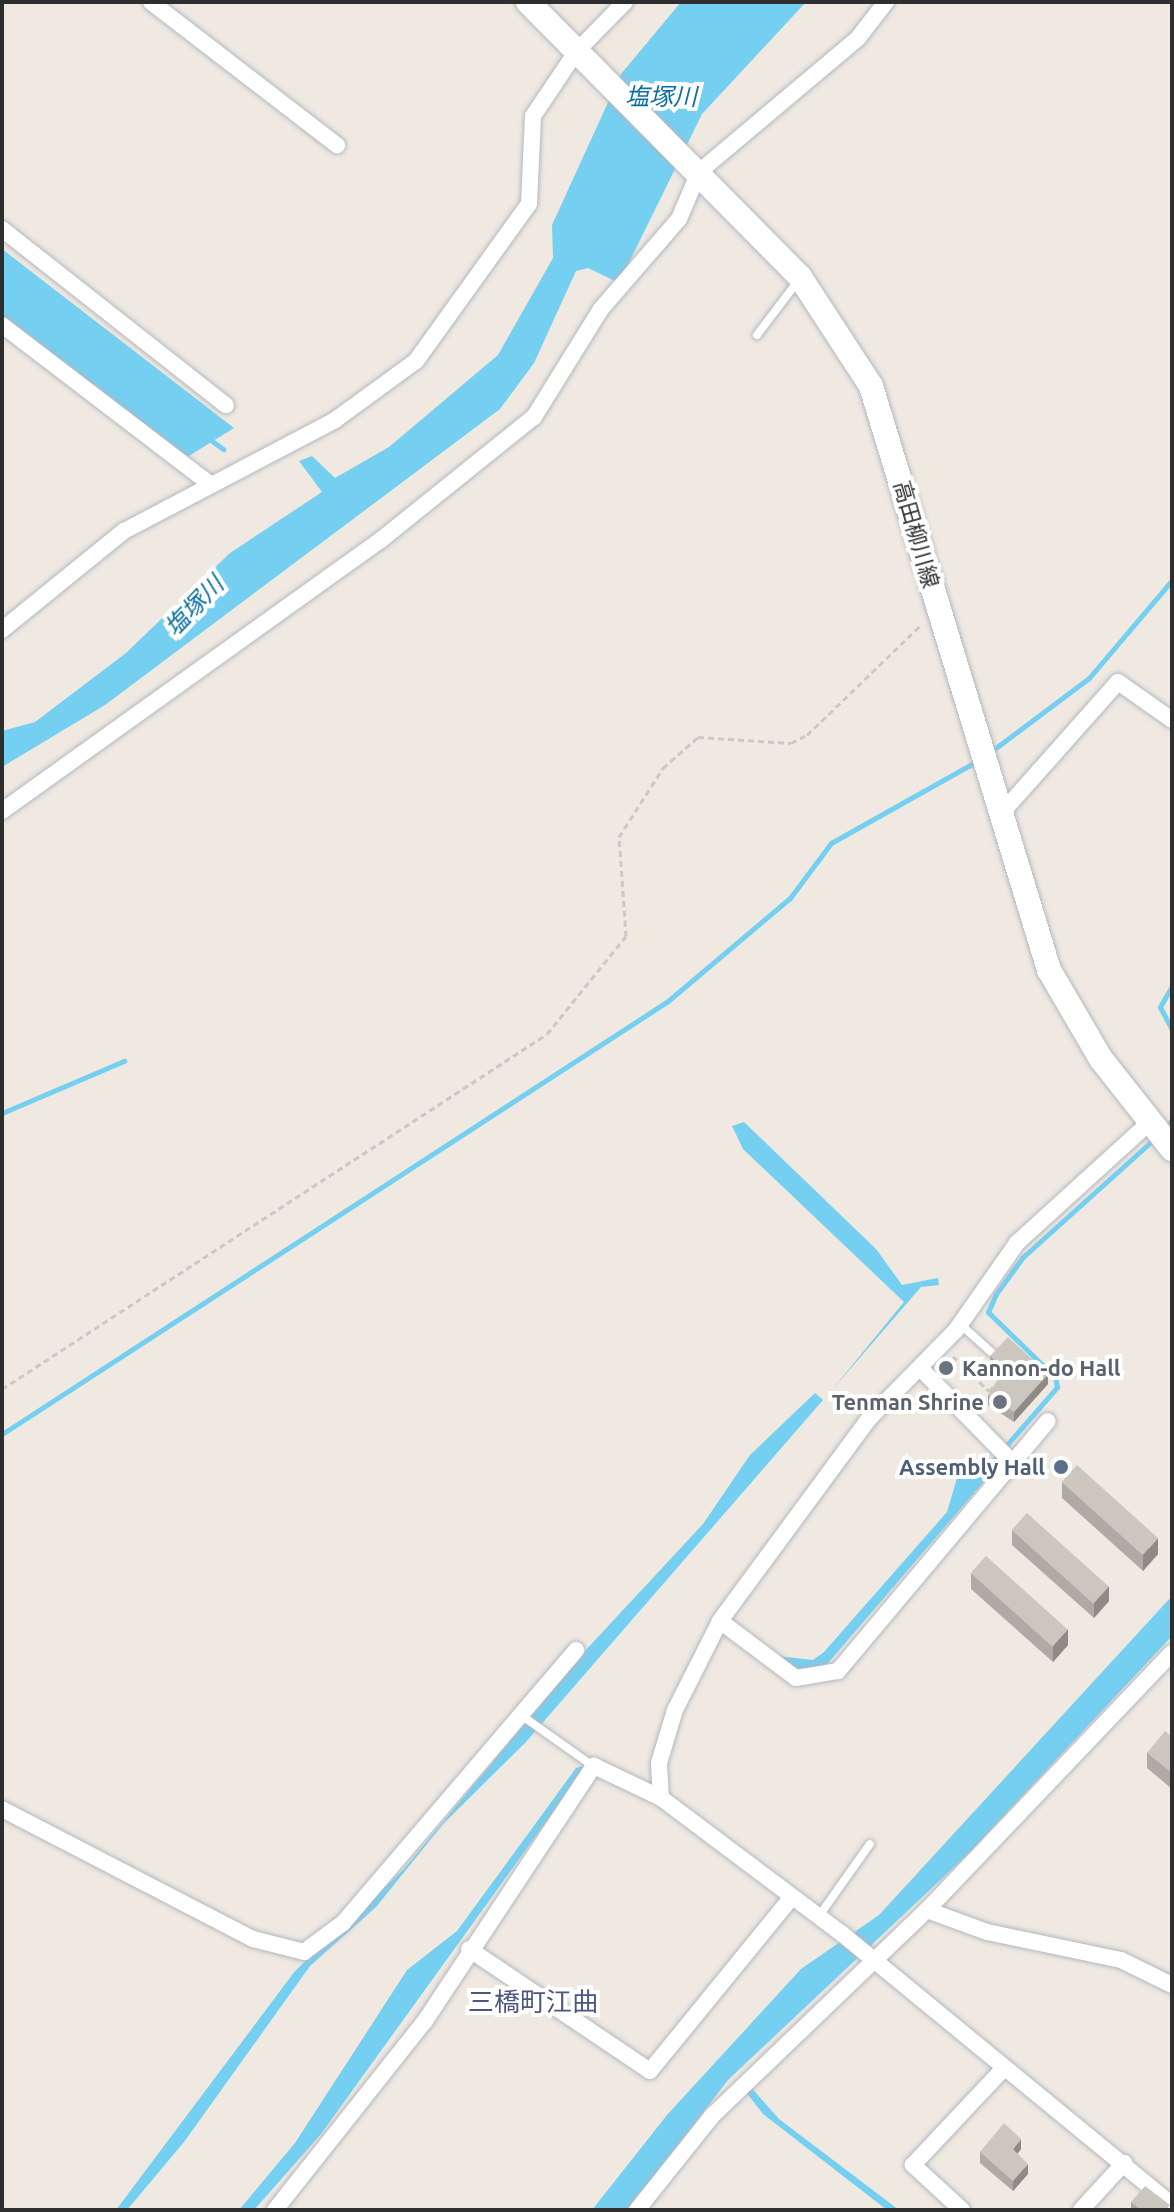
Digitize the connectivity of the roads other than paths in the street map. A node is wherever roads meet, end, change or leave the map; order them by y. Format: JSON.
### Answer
{"nodes":[{"id":1,"x":151,"y":2,"type":"edge"},
{"id":2,"x":528,"y":2,"type":"edge"},
{"id":3,"x":625,"y":2,"type":"edge"},
{"id":4,"x":886,"y":2,"type":"edge"},
{"id":5,"x":582,"y":58,"type":"junction"},
{"id":6,"x":337,"y":145,"type":"dead end"},
{"id":7,"x":693,"y":166,"type":"junction"},
{"id":8,"x":2,"y":229,"type":"edge"},
{"id":9,"x":800,"y":277,"type":"junction"},
{"id":10,"x":2,"y":325,"type":"edge"},
{"id":11,"x":757,"y":335,"type":"dead end"},
{"id":12,"x":226,"y":405,"type":"dead end"},
{"id":13,"x":211,"y":485,"type":"junction"},
{"id":14,"x":2,"y":630,"type":"edge"},
{"id":15,"x":1172,"y":720,"type":"edge"},
{"id":16,"x":2,"y":811,"type":"edge"},
{"id":17,"x":999,"y":816,"type":"junction"},
{"id":18,"x":1161,"y":1135,"type":"edge"},
{"id":19,"x":960,"y":1324,"type":"junction"},
{"id":20,"x":991,"y":1352,"type":"edge"},
{"id":21,"x":921,"y":1369,"type":"junction"},
{"id":22,"x":1048,"y":1421,"type":"dead end"},
{"id":23,"x":1010,"y":1460,"type":"junction"},
{"id":24,"x":720,"y":1621,"type":"junction"},
{"id":25,"x":576,"y":1650,"type":"dead end"},
{"id":26,"x":1172,"y":1653,"type":"edge"},
{"id":27,"x":521,"y":1715,"type":"junction"},
{"id":28,"x":594,"y":1766,"type":"junction"},
{"id":29,"x":661,"y":1798,"type":"junction"},
{"id":30,"x":2,"y":1809,"type":"edge"},
{"id":31,"x":870,"y":1844,"type":"dead end"},
{"id":32,"x":792,"y":1897,"type":"junction"},
{"id":33,"x":927,"y":1910,"type":"junction"},
{"id":34,"x":819,"y":1917,"type":"junction"},
{"id":35,"x":469,"y":1949,"type":"junction"},
{"id":36,"x":871,"y":1961,"type":"junction"},
{"id":37,"x":1172,"y":1985,"type":"edge"},
{"id":38,"x":1003,"y":2069,"type":"junction"},
{"id":39,"x":1124,"y":2163,"type":"junction"},
{"id":40,"x":1172,"y":2205,"type":"edge"},
{"id":41,"x":275,"y":2210,"type":"edge"},
{"id":42,"x":637,"y":2210,"type":"edge"},
{"id":43,"x":962,"y":2210,"type":"edge"},
{"id":44,"x":1081,"y":2210,"type":"edge"}],
"edges":[{"from":1,"to":6,"type":"street"},
{"from":2,"to":5,"type":"main road","name":"高田柳川線"},
{"from":3,"to":5,"type":"street"},
{"from":4,"to":7,"type":"street"},
{"from":5,"to":7,"type":"main road","name":"高田柳川線"},
{"from":5,"to":13,"type":"street"},
{"from":7,"to":9,"type":"main road","name":"高田柳川線"},
{"from":7,"to":16,"type":"street"},
{"from":8,"to":12,"type":"street"},
{"from":9,"to":11,"type":"lane"},
{"from":9,"to":17,"type":"main road","name":"高田柳川線"},
{"from":10,"to":13,"type":"street"},
{"from":13,"to":14,"type":"street"},
{"from":15,"to":17,"type":"street"},
{"from":17,"to":18,"type":"main road","name":"高田柳川線"},
{"from":18,"to":19,"type":"street"},
{"from":19,"to":20,"type":"lane"},
{"from":19,"to":21,"type":"street"},
{"from":21,"to":23,"type":"street"},
{"from":21,"to":24,"type":"street"},
{"from":22,"to":23,"type":"street"},
{"from":23,"to":24,"type":"street"},
{"from":24,"to":29,"type":"street"},
{"from":25,"to":27,"type":"street"},
{"from":26,"to":33,"type":"street"},
{"from":27,"to":28,"type":"lane"},
{"from":27,"to":30,"type":"street"},
{"from":28,"to":29,"type":"street"},
{"from":28,"to":35,"type":"street"},
{"from":29,"to":32,"type":"street"},
{"from":31,"to":34,"type":"lane"},
{"from":32,"to":34,"type":"street"},
{"from":32,"to":35,"type":"street"},
{"from":33,"to":36,"type":"street"},
{"from":33,"to":37,"type":"street"},
{"from":34,"to":36,"type":"street"},
{"from":35,"to":41,"type":"street"},
{"from":36,"to":38,"type":"street"},
{"from":36,"to":42,"type":"street"},
{"from":38,"to":39,"type":"street"},
{"from":38,"to":43,"type":"street"},
{"from":39,"to":40,"type":"street"},
{"from":39,"to":44,"type":"street"}]}
